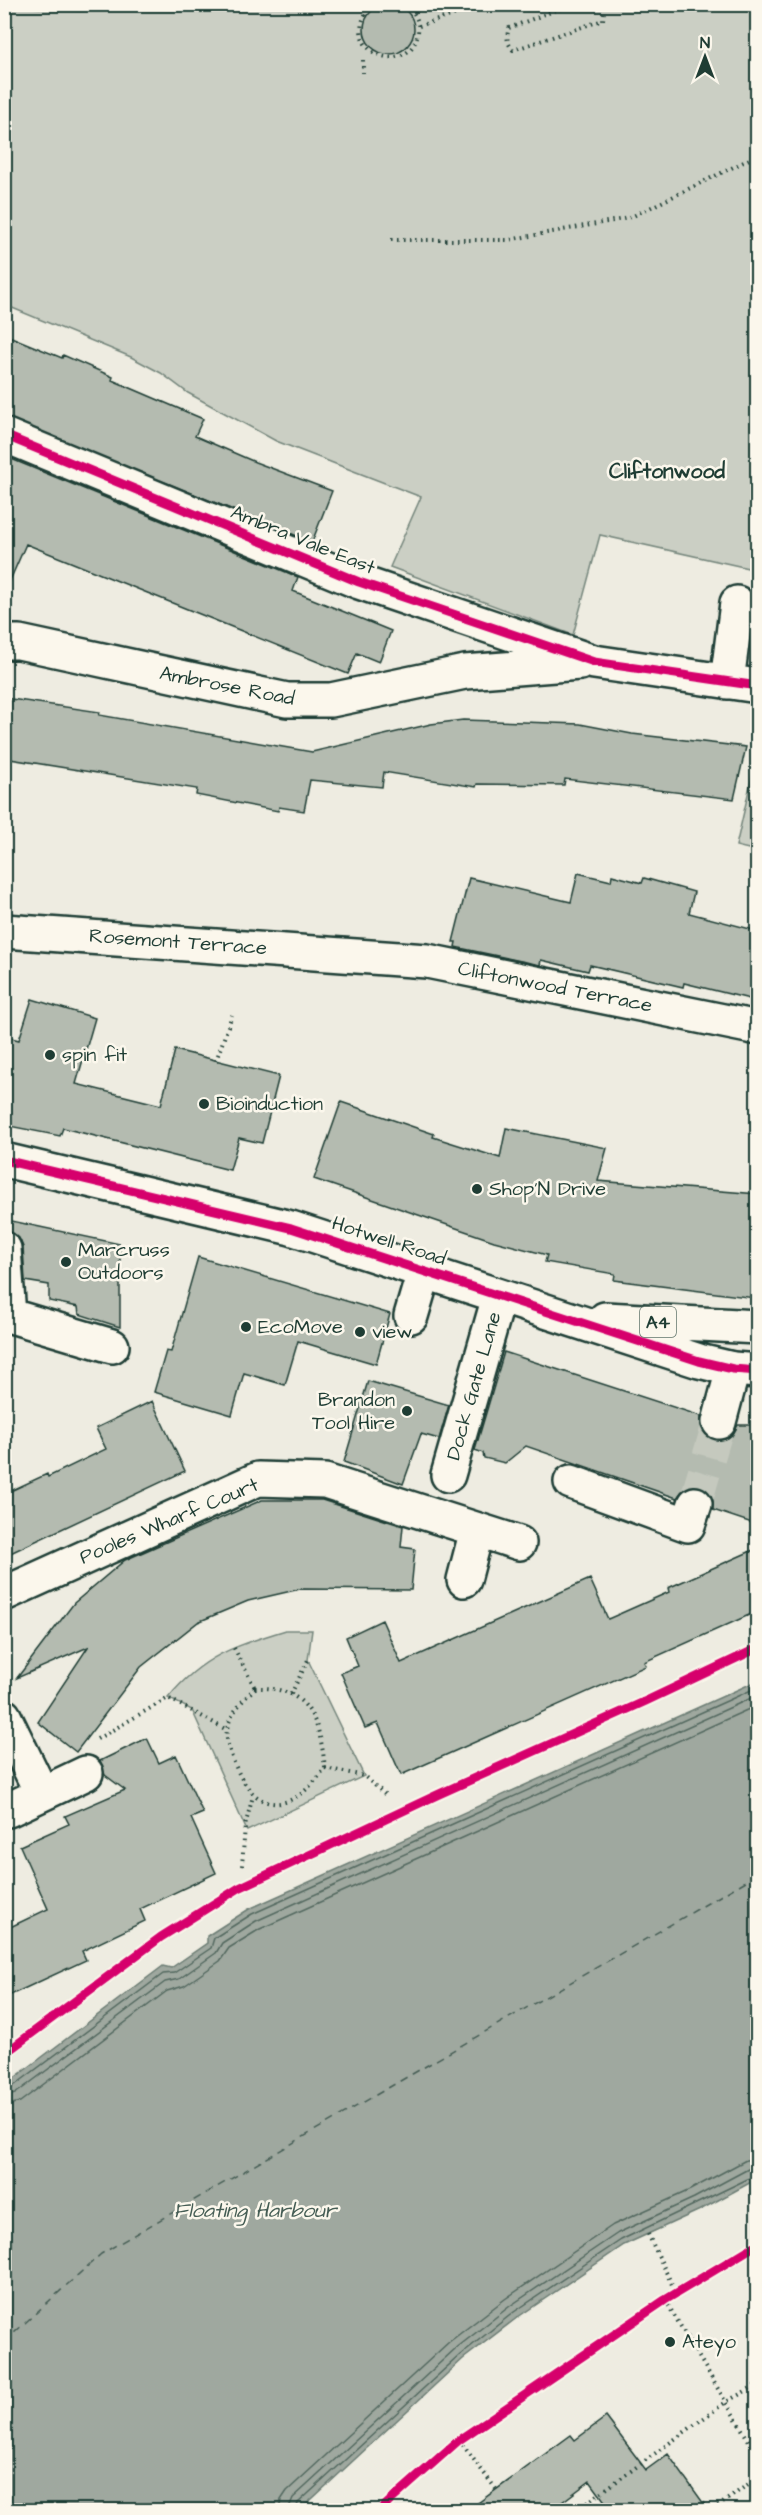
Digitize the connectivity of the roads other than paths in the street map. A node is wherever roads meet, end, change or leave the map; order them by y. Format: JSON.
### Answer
{"nodes":[{"id":1,"x":4,"y":435,"type":"edge"},
{"id":2,"x":736,"y":603,"type":"dead end"},
{"id":3,"x":4,"y":642,"type":"edge"},
{"id":4,"x":594,"y":662,"type":"junction"},
{"id":5,"x":742,"y":684,"type":"edge"},
{"id":6,"x":5,"y":931,"type":"edge"},
{"id":7,"x":352,"y":954,"type":"joint"},
{"id":8,"x":758,"y":1028,"type":"edge"},
{"id":9,"x":4,"y":1160,"type":"edge"},
{"id":10,"x":4,"y":1249,"type":"edge"},
{"id":11,"x":424,"y":1272,"type":"junction"},
{"id":12,"x":499,"y":1297,"type":"junction"},
{"id":13,"x":7,"y":1314,"type":"edge"},
{"id":14,"x":411,"y":1316,"type":"dead end"},
{"id":15,"x":558,"y":1317,"type":"junction"},
{"id":16,"x":758,"y":1327,"type":"edge"},
{"id":17,"x":112,"y":1346,"type":"dead end"},
{"id":18,"x":746,"y":1370,"type":"edge"},
{"id":19,"x":719,"y":1422,"type":"tunnel mouth"},
{"id":20,"x":448,"y":1475,"type":"dead end"},
{"id":21,"x":571,"y":1482,"type":"dead end"},
{"id":22,"x":695,"y":1504,"type":"tunnel mouth"},
{"id":23,"x":477,"y":1530,"type":"junction"},
{"id":24,"x":519,"y":1543,"type":"dead end"},
{"id":25,"x":464,"y":1580,"type":"dead end"},
{"id":26,"x":4,"y":1594,"type":"edge"},
{"id":27,"x":4,"y":1716,"type":"edge"},
{"id":28,"x":86,"y":1773,"type":"road end"},
{"id":29,"x":42,"y":1794,"type":"junction"},
{"id":30,"x":8,"y":1810,"type":"dead end"}],
"edges":[{"from":1,"to":4,"type":"street","name":"Ambra Vale East"},
{"from":2,"to":5,"type":"street"},
{"from":3,"to":4,"type":"street","name":"Ambrose Road"},
{"from":4,"to":5,"type":"street"},
{"from":6,"to":7,"type":"street","name":"Rosemont Terrace"},
{"from":7,"to":8,"type":"street","name":"Cliftonwood Terrace"},
{"from":9,"to":11,"type":"street","name":"Hotwell Road","number":"A4"},
{"from":10,"to":13,"type":"street"},
{"from":11,"to":12,"type":"street","name":"Hotwell Road","number":"A4"},
{"from":11,"to":14,"type":"street"},
{"from":12,"to":15,"type":"street","name":"Hotwell Road","number":"A4"},
{"from":12,"to":20,"type":"street","name":"Dock Gate Lane"},
{"from":13,"to":17,"type":"street"},
{"from":15,"to":16,"type":"street","name":"Hotwell Road","number":"A4"},
{"from":15,"to":18,"type":"street","name":"Hotwell Road","number":"A4"},
{"from":18,"to":19,"type":"street"},
{"from":21,"to":22,"type":"street"},
{"from":23,"to":24,"type":"street","name":"Pooles Wharf Court"},
{"from":23,"to":25,"type":"street"},
{"from":23,"to":26,"type":"street","name":"Pooles Wharf Court"},
{"from":27,"to":29,"type":"street"},
{"from":28,"to":29,"type":"street"},
{"from":29,"to":30,"type":"street"}]}
